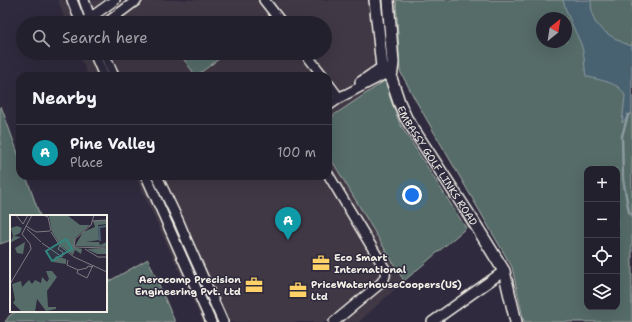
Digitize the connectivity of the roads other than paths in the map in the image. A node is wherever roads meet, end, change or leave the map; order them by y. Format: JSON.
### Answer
{"nodes":[{"id":1,"x":72,"y":0,"type":"edge"},
{"id":2,"x":84,"y":0,"type":"edge"},
{"id":3,"x":115,"y":0,"type":"edge"},
{"id":4,"x":137,"y":0,"type":"edge"},
{"id":5,"x":264,"y":0,"type":"edge"},
{"id":6,"x":375,"y":0,"type":"edge"},
{"id":7,"x":388,"y":0,"type":"edge"},
{"id":8,"x":78,"y":16,"type":"edge"},
{"id":9,"x":89,"y":16,"type":"edge"},
{"id":10,"x":97,"y":16,"type":"edge"},
{"id":11,"x":115,"y":16,"type":"edge"},
{"id":12,"x":277,"y":16,"type":"edge"},
{"id":13,"x":97,"y":60,"type":"edge"},
{"id":14,"x":107,"y":60,"type":"edge"},
{"id":15,"x":310,"y":60,"type":"edge"},
{"id":16,"x":102,"y":72,"type":"edge"},
{"id":17,"x":112,"y":72,"type":"edge"},
{"id":18,"x":319,"y":72,"type":"edge"},
{"id":19,"x":387,"y":73,"type":"junction"},
{"id":20,"x":332,"y":88,"type":"edge"},
{"id":21,"x":339,"y":98,"type":"junction"},
{"id":22,"x":332,"y":103,"type":"edge"},
{"id":23,"x":148,"y":180,"type":"edge"},
{"id":24,"x":159,"y":180,"type":"edge"},
{"id":25,"x":332,"y":180,"type":"edge"},
{"id":26,"x":504,"y":271,"type":"junction"},
{"id":27,"x":211,"y":322,"type":"edge"},
{"id":28,"x":224,"y":322,"type":"edge"},
{"id":29,"x":334,"y":322,"type":"edge"},
{"id":30,"x":432,"y":322,"type":"edge"},
{"id":31,"x":516,"y":322,"type":"edge"}],
"edges":[{"from":1,"to":8,"type":"street"},
{"from":2,"to":9,"type":"street"},
{"from":3,"to":10,"type":"street"},
{"from":4,"to":11,"type":"street"},
{"from":5,"to":12,"type":"street"},
{"from":6,"to":19,"type":"street"},
{"from":7,"to":19,"type":"street","name":"EMBASSY GOLF LINKS ROAD"},
{"from":13,"to":16,"type":"street"},
{"from":14,"to":17,"type":"street"},
{"from":15,"to":18,"type":"street"},
{"from":19,"to":21,"type":"street"},
{"from":19,"to":26,"type":"street","name":"EMBASSY GOLF LINKS ROAD"},
{"from":20,"to":21,"type":"street"},
{"from":21,"to":22,"type":"street"},
{"from":23,"to":27,"type":"street"},
{"from":24,"to":28,"type":"street"},
{"from":25,"to":29,"type":"street"},
{"from":26,"to":30,"type":"street"},
{"from":26,"to":31,"type":"street","name":"EMBASSY GOLF LINKS ROAD"}]}
